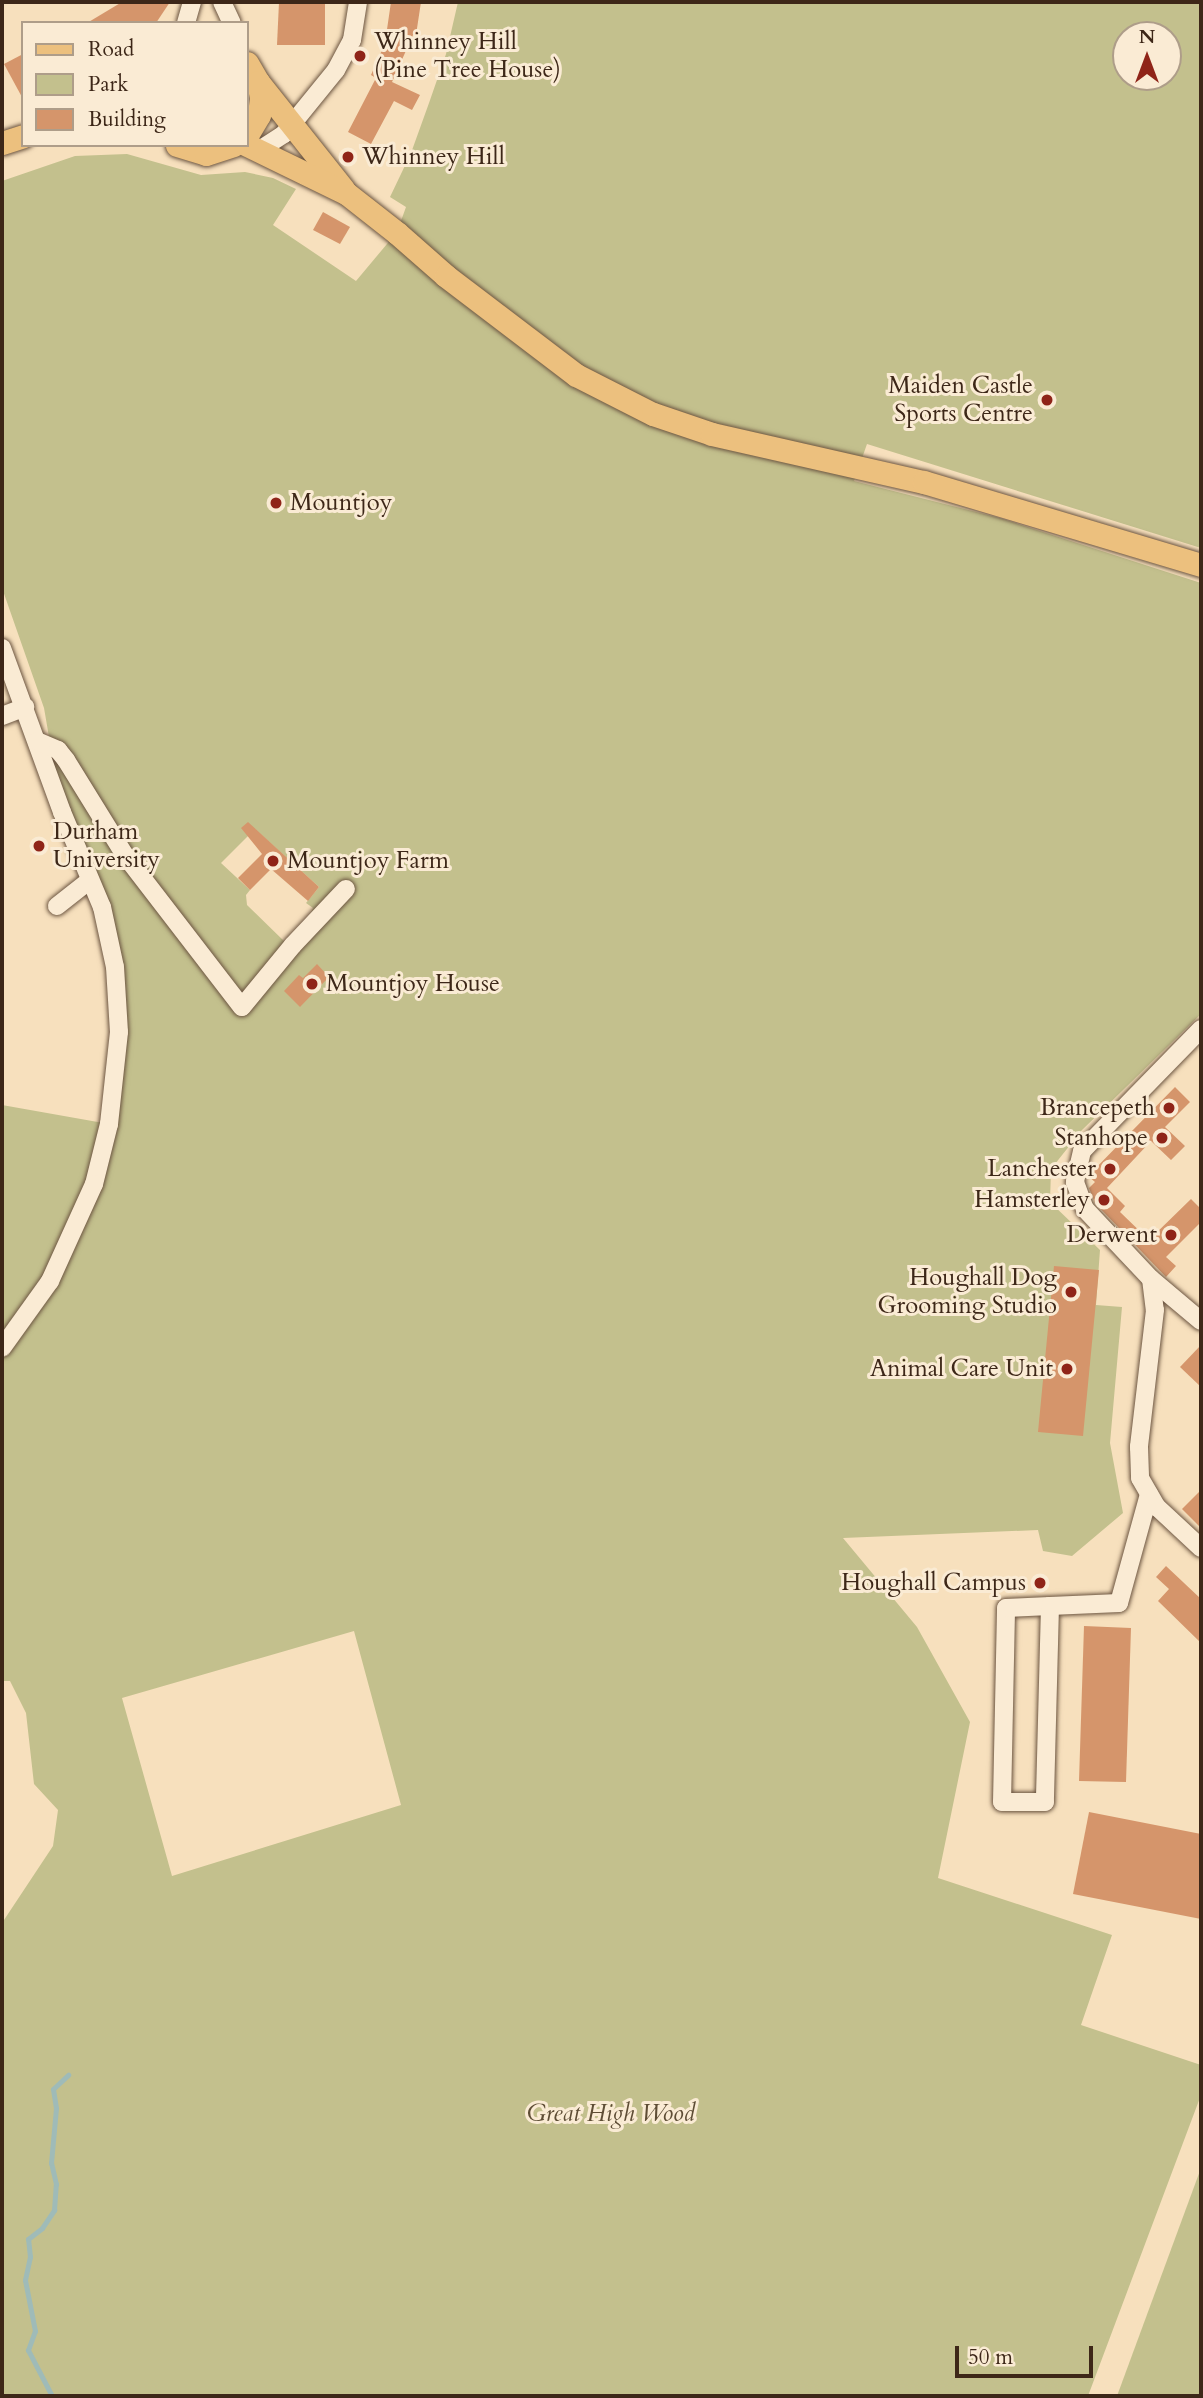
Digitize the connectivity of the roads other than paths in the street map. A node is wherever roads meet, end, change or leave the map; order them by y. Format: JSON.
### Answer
{"nodes":[{"id":1,"x":192,"y":2,"type":"edge"},
{"id":2,"x":222,"y":2,"type":"edge"},
{"id":3,"x":358,"y":2,"type":"edge"},
{"id":4,"x":187,"y":21,"type":"edge"},
{"id":5,"x":231,"y":21,"type":"edge"},
{"id":6,"x":251,"y":67,"type":"edge"},
{"id":7,"x":293,"y":124,"type":"junction"},
{"id":8,"x":21,"y":137,"type":"edge"},
{"id":9,"x":2,"y":143,"type":"edge"},
{"id":10,"x":252,"y":143,"type":"edge"},
{"id":11,"x":183,"y":147,"type":"edge"},
{"id":12,"x":228,"y":147,"type":"edge"},
{"id":13,"x":346,"y":193,"type":"junction"},
{"id":14,"x":1201,"y":565,"type":"edge"},
{"id":15,"x":4,"y":659,"type":"edge"},
{"id":16,"x":24,"y":707,"type":"junction"},
{"id":17,"x":2,"y":716,"type":"edge"},
{"id":18,"x":37,"y":741,"type":"junction"},
{"id":19,"x":90,"y":880,"type":"junction"},
{"id":20,"x":346,"y":889,"type":"dead end"},
{"id":21,"x":57,"y":906,"type":"dead end"},
{"id":22,"x":1201,"y":1029,"type":"edge"},
{"id":23,"x":1152,"y":1279,"type":"junction"},
{"id":24,"x":1201,"y":1321,"type":"edge"},
{"id":25,"x":2,"y":1348,"type":"edge"},
{"id":26,"x":1149,"y":1493,"type":"junction"},
{"id":27,"x":1201,"y":1548,"type":"edge"},
{"id":28,"x":1050,"y":1606,"type":"junction"}],
"edges":[{"from":1,"to":4,"type":"street"},
{"from":2,"to":5,"type":"street"},
{"from":3,"to":7,"type":"street"},
{"from":6,"to":7,"type":"main road"},
{"from":6,"to":10,"type":"main road"},
{"from":7,"to":10,"type":"street"},
{"from":7,"to":13,"type":"main road"},
{"from":8,"to":9,"type":"main road"},
{"from":10,"to":13,"type":"main road"},
{"from":11,"to":12,"type":"main road"},
{"from":13,"to":14,"type":"main road"},
{"from":15,"to":16,"type":"street"},
{"from":16,"to":17,"type":"street"},
{"from":16,"to":18,"type":"street"},
{"from":18,"to":19,"type":"street"},
{"from":18,"to":20,"type":"street"},
{"from":19,"to":21,"type":"street"},
{"from":19,"to":25,"type":"street"},
{"from":22,"to":23,"type":"street"},
{"from":23,"to":24,"type":"street"},
{"from":23,"to":26,"type":"street"},
{"from":26,"to":27,"type":"street"},
{"from":26,"to":28,"type":"street"},
{"from":28,"to":28,"type":"street"}]}
